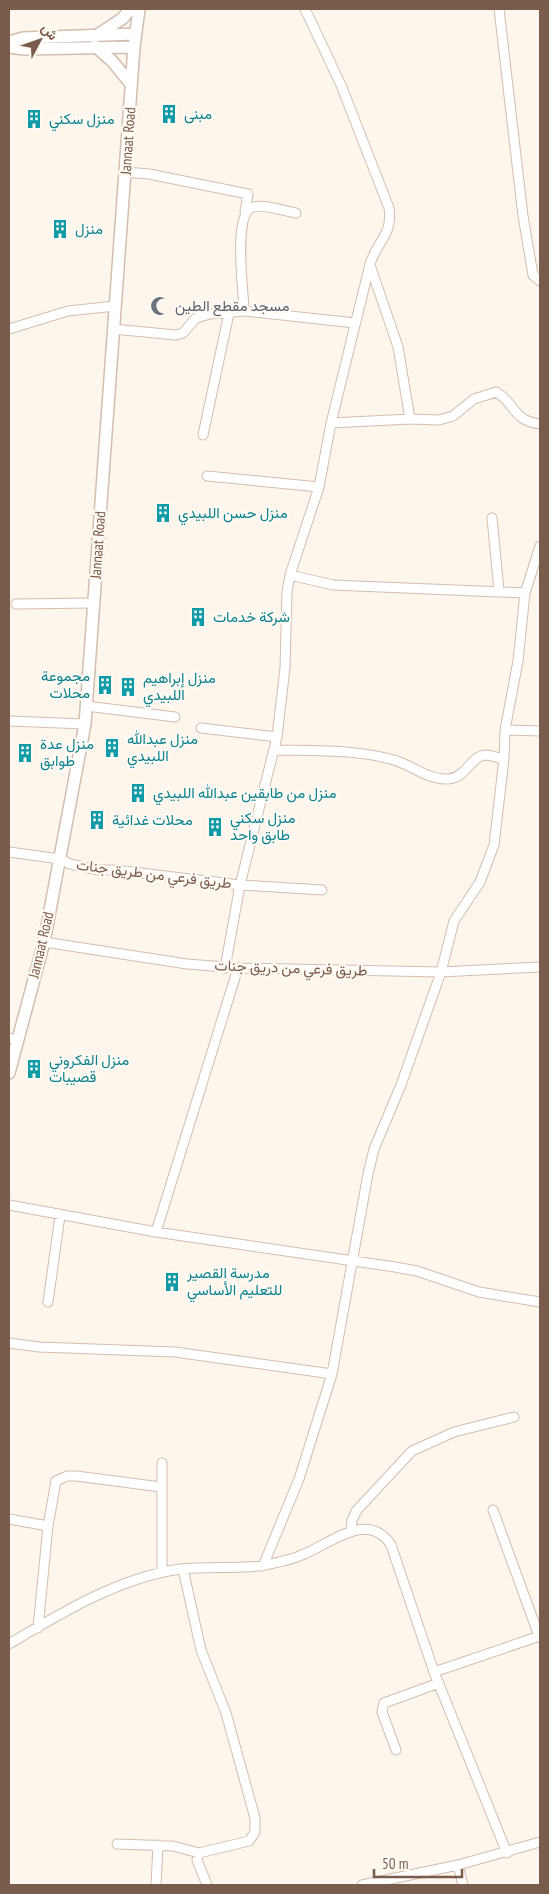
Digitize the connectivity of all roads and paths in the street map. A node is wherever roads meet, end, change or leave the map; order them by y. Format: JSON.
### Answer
{"nodes":[{"id":1,"x":130,"y":9,"type":"edge"},
{"id":2,"x":139,"y":9,"type":"edge"},
{"id":3,"x":305,"y":9,"type":"edge"},
{"id":4,"x":499,"y":9,"type":"edge"},
{"id":5,"x":135,"y":34,"type":"junction"},
{"id":6,"x":95,"y":41,"type":"junction"},
{"id":7,"x":9,"y":42,"type":"edge"},
{"id":8,"x":134,"y":46,"type":"junction"},
{"id":9,"x":9,"y":47,"type":"edge"},
{"id":10,"x":131,"y":84,"type":"junction"},
{"id":11,"x":126,"y":172,"type":"junction"},
{"id":12,"x":245,"y":212,"type":"junction"},
{"id":13,"x":296,"y":213,"type":"dead end"},
{"id":14,"x":370,"y":264,"type":"junction"},
{"id":15,"x":540,"y":281,"type":"edge"},
{"id":16,"x":114,"y":306,"type":"junction"},
{"id":17,"x":244,"y":311,"type":"junction"},
{"id":18,"x":229,"y":313,"type":"junction"},
{"id":19,"x":356,"y":323,"type":"junction"},
{"id":20,"x":9,"y":329,"type":"edge"},
{"id":21,"x":113,"y":329,"type":"junction"},
{"id":22,"x":410,"y":419,"type":"junction"},
{"id":23,"x":331,"y":423,"type":"junction"},
{"id":24,"x":540,"y":424,"type":"edge"},
{"id":25,"x":203,"y":435,"type":"dead end"},
{"id":26,"x":207,"y":476,"type":"dead end"},
{"id":27,"x":319,"y":488,"type":"junction"},
{"id":28,"x":492,"y":518,"type":"dead end"},
{"id":29,"x":540,"y":546,"type":"edge"},
{"id":30,"x":290,"y":574,"type":"junction"},
{"id":31,"x":499,"y":590,"type":"junction"},
{"id":32,"x":525,"y":593,"type":"junction"},
{"id":33,"x":94,"y":603,"type":"junction"},
{"id":34,"x":16,"y":604,"type":"dead end"},
{"id":35,"x":86,"y":706,"type":"junction"},
{"id":36,"x":175,"y":717,"type":"dead end"},
{"id":37,"x":9,"y":721,"type":"edge"},
{"id":38,"x":85,"y":724,"type":"junction"},
{"id":39,"x":201,"y":728,"type":"dead end"},
{"id":40,"x":505,"y":730,"type":"junction"},
{"id":41,"x":540,"y":731,"type":"edge"},
{"id":42,"x":277,"y":737,"type":"junction"},
{"id":43,"x":274,"y":750,"type":"junction"},
{"id":44,"x":504,"y":759,"type":"junction"},
{"id":45,"x":9,"y":852,"type":"edge"},
{"id":46,"x":60,"y":859,"type":"junction"},
{"id":47,"x":240,"y":885,"type":"junction"},
{"id":48,"x":322,"y":890,"type":"dead end"},
{"id":49,"x":44,"y":942,"type":"junction"},
{"id":50,"x":540,"y":967,"type":"edge"},
{"id":51,"x":225,"y":968,"type":"junction"},
{"id":52,"x":238,"y":968,"type":"junction"},
{"id":53,"x":441,"y":972,"type":"junction"},
{"id":54,"x":13,"y":1039,"type":"edge"},
{"id":55,"x":9,"y":1073,"type":"edge"},
{"id":56,"x":9,"y":1205,"type":"edge"},
{"id":57,"x":60,"y":1216,"type":"junction"},
{"id":58,"x":156,"y":1232,"type":"junction"},
{"id":59,"x":353,"y":1260,"type":"junction"},
{"id":60,"x":48,"y":1302,"type":"dead end"},
{"id":61,"x":540,"y":1302,"type":"edge"},
{"id":62,"x":9,"y":1343,"type":"edge"},
{"id":63,"x":332,"y":1374,"type":"junction"},
{"id":64,"x":514,"y":1417,"type":"dead end"},
{"id":65,"x":162,"y":1463,"type":"dead end"},
{"id":66,"x":162,"y":1487,"type":"junction"},
{"id":67,"x":493,"y":1510,"type":"dead end"},
{"id":68,"x":9,"y":1519,"type":"edge"},
{"id":69,"x":48,"y":1526,"type":"junction"},
{"id":70,"x":351,"y":1531,"type":"junction"},
{"id":71,"x":263,"y":1566,"type":"junction"},
{"id":72,"x":183,"y":1569,"type":"junction"},
{"id":73,"x":162,"y":1572,"type":"junction"},
{"id":74,"x":38,"y":1628,"type":"junction"},
{"id":75,"x":540,"y":1636,"type":"edge"},
{"id":76,"x":9,"y":1644,"type":"edge"},
{"id":77,"x":434,"y":1672,"type":"junction"},
{"id":78,"x":439,"y":1683,"type":"junction"},
{"id":79,"x":396,"y":1750,"type":"dead end"},
{"id":80,"x":540,"y":1842,"type":"edge"},
{"id":81,"x":117,"y":1844,"type":"dead end"},
{"id":82,"x":158,"y":1845,"type":"junction"},
{"id":83,"x":199,"y":1853,"type":"junction"},
{"id":84,"x":507,"y":1853,"type":"junction"},
{"id":85,"x":458,"y":1865,"type":"junction"},
{"id":86,"x":156,"y":1885,"type":"edge"},
{"id":87,"x":207,"y":1885,"type":"edge"},
{"id":88,"x":362,"y":1885,"type":"edge"},
{"id":89,"x":463,"y":1885,"type":"edge"}],
"edges":[{"from":1,"to":6,"type":"street"},
{"from":2,"to":5,"type":"street","name":"Jannaat Road"},
{"from":3,"to":14,"type":"street"},
{"from":4,"to":15,"type":"street"},
{"from":5,"to":6,"type":"street"},
{"from":5,"to":8,"type":"street","name":"Jannaat Road"},
{"from":6,"to":7,"type":"street"},
{"from":6,"to":8,"type":"street"},
{"from":6,"to":9,"type":"street"},
{"from":6,"to":10,"type":"street"},
{"from":8,"to":10,"type":"street","name":"Jannaat Road"},
{"from":10,"to":11,"type":"street","name":"Jannaat Road"},
{"from":11,"to":12,"type":"street"},
{"from":11,"to":16,"type":"street","name":"Jannaat Road"},
{"from":12,"to":13,"type":"street"},
{"from":12,"to":17,"type":"street"},
{"from":14,"to":19,"type":"street"},
{"from":14,"to":22,"type":"street"},
{"from":16,"to":20,"type":"street"},
{"from":16,"to":21,"type":"street","name":"Jannaat Road"},
{"from":17,"to":18,"type":"street"},
{"from":17,"to":19,"type":"street"},
{"from":18,"to":21,"type":"street"},
{"from":18,"to":25,"type":"street"},
{"from":19,"to":23,"type":"street"},
{"from":21,"to":33,"type":"street","name":"Jannaat Road"},
{"from":22,"to":23,"type":"street"},
{"from":22,"to":24,"type":"street"},
{"from":23,"to":27,"type":"street"},
{"from":26,"to":27,"type":"street"},
{"from":27,"to":30,"type":"street"},
{"from":28,"to":31,"type":"street"},
{"from":29,"to":32,"type":"street"},
{"from":30,"to":31,"type":"street"},
{"from":30,"to":42,"type":"street"},
{"from":31,"to":32,"type":"street"},
{"from":32,"to":40,"type":"street"},
{"from":33,"to":34,"type":"street"},
{"from":33,"to":35,"type":"street","name":"Jannaat Road"},
{"from":35,"to":36,"type":"street"},
{"from":35,"to":38,"type":"street","name":"Jannaat Road"},
{"from":37,"to":38,"type":"street"},
{"from":38,"to":46,"type":"street","name":"Jannaat Road"},
{"from":39,"to":42,"type":"street"},
{"from":40,"to":41,"type":"street"},
{"from":40,"to":44,"type":"street"},
{"from":42,"to":43,"type":"street"},
{"from":43,"to":44,"type":"street"},
{"from":43,"to":47,"type":"street"},
{"from":44,"to":53,"type":"street"},
{"from":45,"to":46,"type":"street","name":"طريق فرعي من طريق جنات"},
{"from":46,"to":47,"type":"street","name":"طريق فرعي من طريق جنات"},
{"from":46,"to":49,"type":"street","name":"Jannaat Road"},
{"from":47,"to":48,"type":"street","name":"طريق فرعي من طريق جنات"},
{"from":47,"to":51,"type":"street"},
{"from":49,"to":51,"type":"street","name":"طريق فرعي من دريق جنات"},
{"from":49,"to":54,"type":"street","name":"Jannaat Road"},
{"from":50,"to":53,"type":"street","name":"طريق فرعي من دريق جنات"},
{"from":51,"to":52,"type":"street","name":"طريق فرعي من دريق جنات"},
{"from":52,"to":53,"type":"street","name":"طريق فرعي من دريق جنات"},
{"from":52,"to":58,"type":"street"},
{"from":53,"to":59,"type":"street"},
{"from":54,"to":55,"type":"street","name":"Jannaat Road"},
{"from":56,"to":57,"type":"street"},
{"from":57,"to":58,"type":"street"},
{"from":57,"to":60,"type":"street"},
{"from":58,"to":59,"type":"street"},
{"from":59,"to":61,"type":"street"},
{"from":59,"to":63,"type":"street"},
{"from":62,"to":63,"type":"street"},
{"from":63,"to":71,"type":"street"},
{"from":64,"to":70,"type":"street"},
{"from":65,"to":66,"type":"street"},
{"from":66,"to":69,"type":"street"},
{"from":66,"to":73,"type":"street"},
{"from":67,"to":75,"type":"street"},
{"from":68,"to":69,"type":"street"},
{"from":69,"to":74,"type":"street"},
{"from":70,"to":71,"type":"street"},
{"from":70,"to":77,"type":"street"},
{"from":71,"to":72,"type":"street"},
{"from":72,"to":73,"type":"street"},
{"from":72,"to":83,"type":"street"},
{"from":73,"to":74,"type":"street"},
{"from":74,"to":76,"type":"street"},
{"from":75,"to":77,"type":"street"},
{"from":77,"to":78,"type":"street"},
{"from":78,"to":79,"type":"street"},
{"from":78,"to":84,"type":"street"},
{"from":80,"to":84,"type":"street"},
{"from":81,"to":82,"type":"street"},
{"from":82,"to":83,"type":"street"},
{"from":82,"to":86,"type":"street"},
{"from":83,"to":87,"type":"street"},
{"from":84,"to":85,"type":"street"},
{"from":85,"to":88,"type":"street"},
{"from":85,"to":89,"type":"street"}]}
